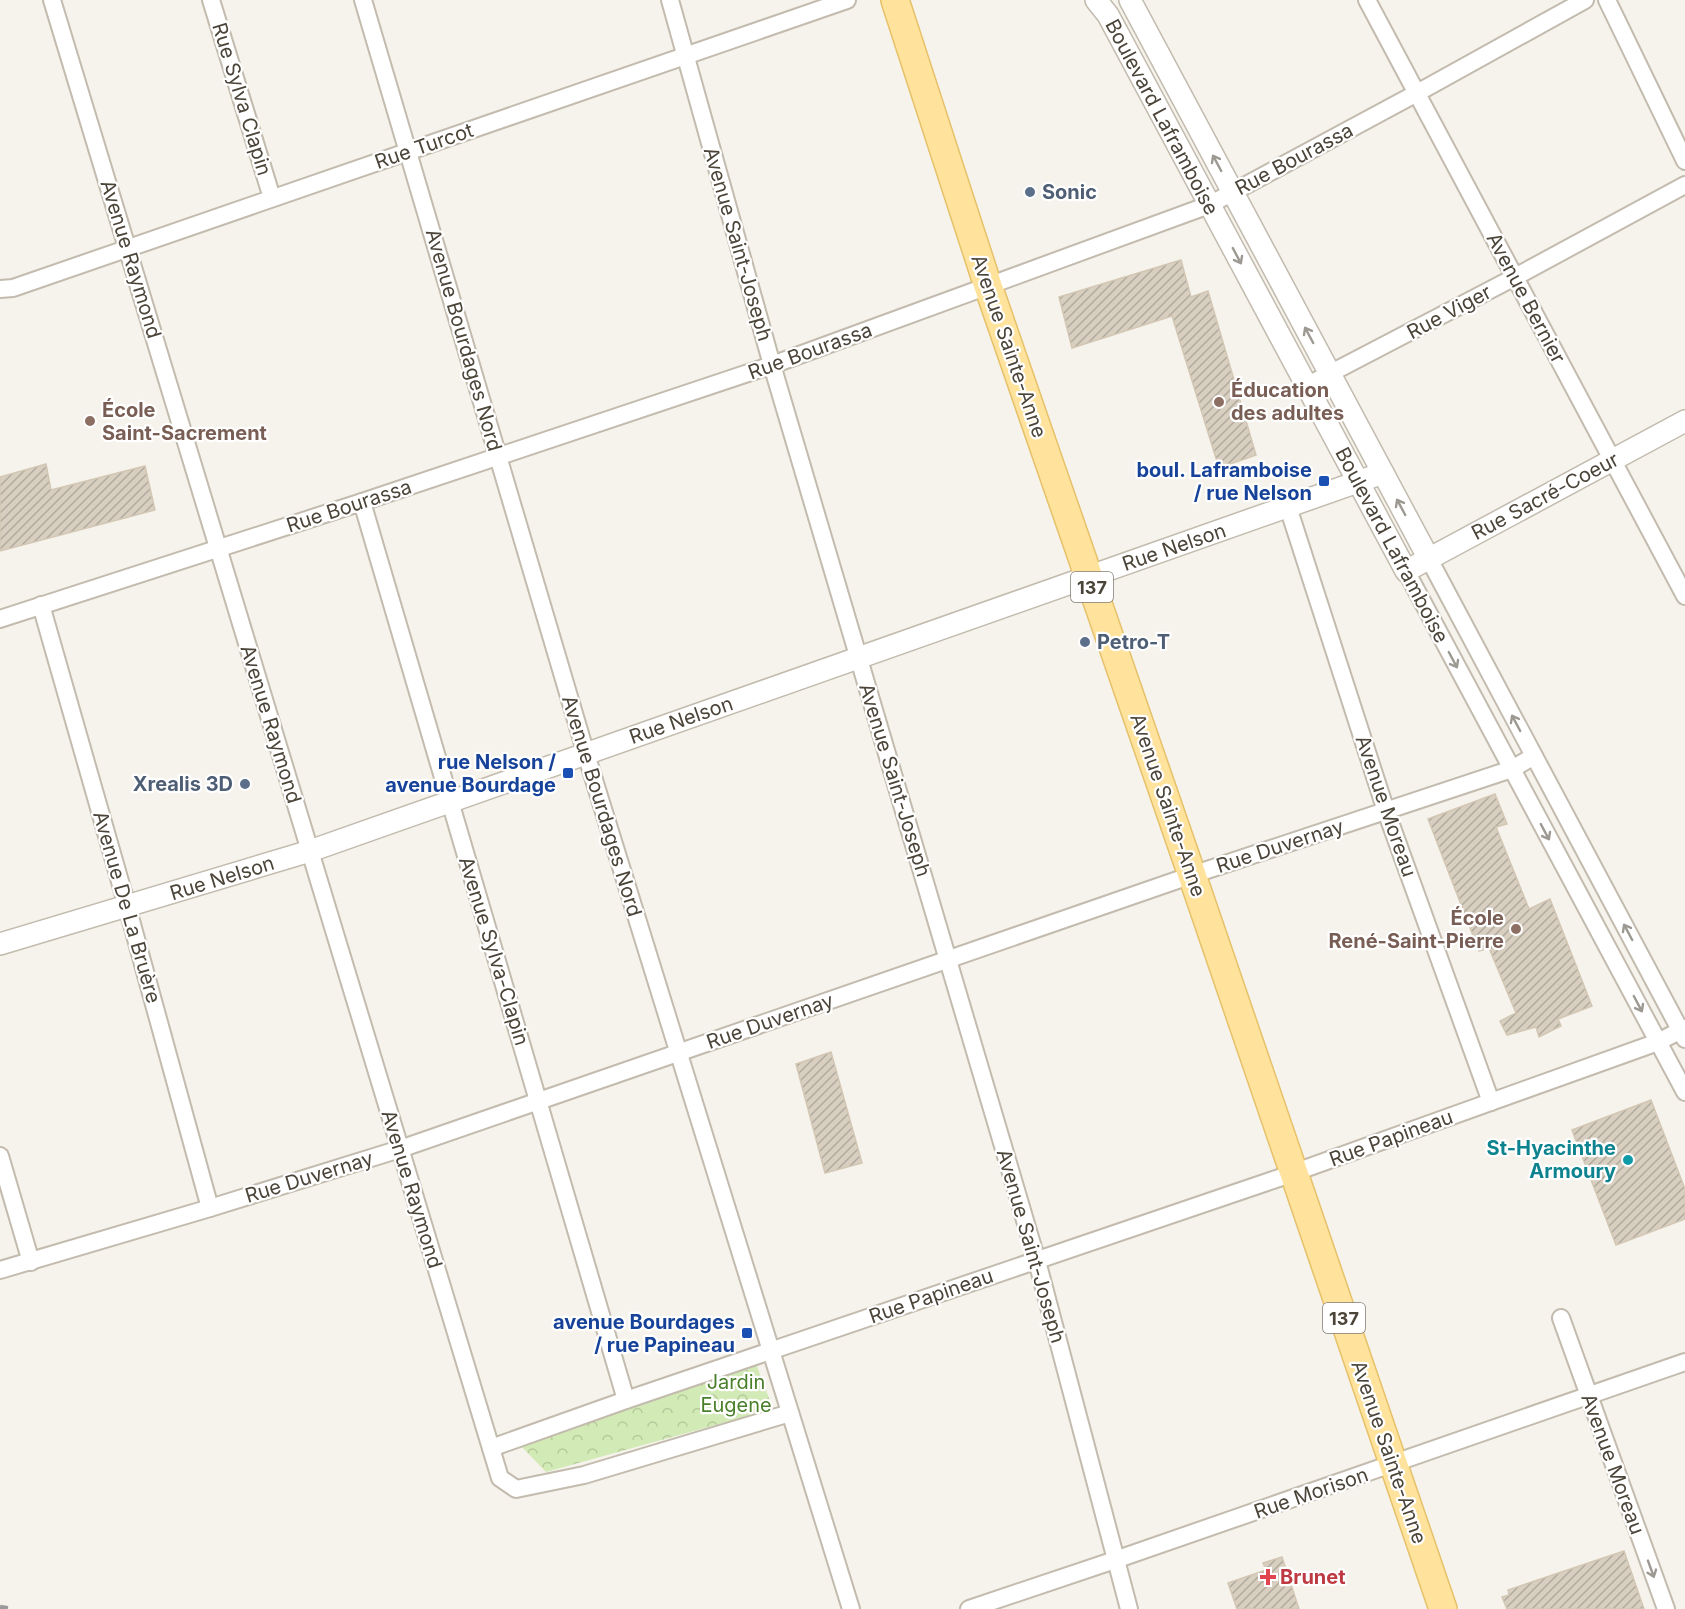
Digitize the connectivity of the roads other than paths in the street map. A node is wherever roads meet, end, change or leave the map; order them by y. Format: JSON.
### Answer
{"nodes":[{"id":1,"x":52,"y":0,"type":"edge"},
{"id":2,"x":211,"y":0,"type":"edge"},
{"id":3,"x":363,"y":0,"type":"edge"},
{"id":4,"x":670,"y":0,"type":"edge"},
{"id":5,"x":847,"y":0,"type":"edge"},
{"id":6,"x":895,"y":0,"type":"edge"},
{"id":7,"x":1096,"y":0,"type":"edge"},
{"id":8,"x":1130,"y":0,"type":"edge"},
{"id":9,"x":1367,"y":0,"type":"edge"},
{"id":10,"x":1585,"y":0,"type":"edge"},
{"id":11,"x":1607,"y":0,"type":"edge"},
{"id":12,"x":685,"y":56,"type":"junction"},
{"id":13,"x":1417,"y":93,"type":"junction"},
{"id":14,"x":408,"y":151,"type":"junction"},
{"id":15,"x":1685,"y":161,"type":"edge"},
{"id":16,"x":1685,"y":185,"type":"edge"},
{"id":17,"x":1233,"y":192,"type":"junction"},
{"id":18,"x":272,"y":198,"type":"junction"},
{"id":19,"x":1209,"y":205,"type":"junction"},
{"id":20,"x":127,"y":248,"type":"junction"},
{"id":21,"x":1515,"y":277,"type":"junction"},
{"id":22,"x":988,"y":286,"type":"junction"},
{"id":23,"x":0,"y":289,"type":"edge"},
{"id":24,"x":772,"y":365,"type":"junction"},
{"id":25,"x":1330,"y":375,"type":"junction"},
{"id":26,"x":1306,"y":386,"type":"junction"},
{"id":27,"x":1685,"y":422,"type":"edge"},
{"id":28,"x":498,"y":457,"type":"junction"},
{"id":29,"x":1613,"y":460,"type":"junction"},
{"id":30,"x":1383,"y":473,"type":"junction"},
{"id":31,"x":1358,"y":482,"type":"junction"},
{"id":32,"x":362,"y":502,"type":"junction"},
{"id":33,"x":1288,"y":507,"type":"junction"},
{"id":34,"x":218,"y":548,"type":"junction"},
{"id":35,"x":1429,"y":559,"type":"junction"},
{"id":36,"x":1406,"y":571,"type":"junction"},
{"id":37,"x":1089,"y":577,"type":"junction"},
{"id":38,"x":1685,"y":596,"type":"edge"},
{"id":39,"x":41,"y":605,"type":"junction"},
{"id":40,"x":0,"y":619,"type":"edge"},
{"id":41,"x":859,"y":658,"type":"junction"},
{"id":42,"x":586,"y":754,"type":"junction"},
{"id":43,"x":1534,"y":756,"type":"junction"},
{"id":44,"x":1512,"y":769,"type":"junction"},
{"id":45,"x":450,"y":801,"type":"junction"},
{"id":46,"x":1386,"y":810,"type":"junction"},
{"id":47,"x":310,"y":851,"type":"junction"},
{"id":48,"x":1192,"y":875,"type":"junction"},
{"id":49,"x":127,"y":906,"type":"junction"},
{"id":50,"x":0,"y":944,"type":"edge"},
{"id":51,"x":948,"y":959,"type":"junction"},
{"id":52,"x":1683,"y":1033,"type":"edge"},
{"id":53,"x":1658,"y":1042,"type":"junction"},
{"id":54,"x":678,"y":1053,"type":"junction"},
{"id":55,"x":1685,"y":1092,"type":"edge"},
{"id":56,"x":539,"y":1101,"type":"junction"},
{"id":57,"x":1491,"y":1102,"type":"junction"},
{"id":58,"x":400,"y":1149,"type":"junction"},
{"id":59,"x":0,"y":1156,"type":"edge"},
{"id":60,"x":1294,"y":1173,"type":"junction"},
{"id":61,"x":210,"y":1208,"type":"junction"},
{"id":62,"x":1037,"y":1261,"type":"junction"},
{"id":63,"x":31,"y":1262,"type":"junction"},
{"id":64,"x":0,"y":1270,"type":"edge"},
{"id":65,"x":1561,"y":1318,"type":"dead end"},
{"id":66,"x":770,"y":1351,"type":"junction"},
{"id":67,"x":1685,"y":1362,"type":"edge"},
{"id":68,"x":1589,"y":1396,"type":"junction"},
{"id":69,"x":626,"y":1400,"type":"junction"},
{"id":70,"x":790,"y":1413,"type":"junction"},
{"id":71,"x":491,"y":1448,"type":"junction"},
{"id":72,"x":1393,"y":1464,"type":"junction"},
{"id":73,"x":1115,"y":1560,"type":"junction"},
{"id":74,"x":850,"y":1609,"type":"edge"},
{"id":75,"x":969,"y":1609,"type":"edge"},
{"id":76,"x":1129,"y":1609,"type":"edge"},
{"id":77,"x":1443,"y":1609,"type":"edge"},
{"id":78,"x":1666,"y":1609,"type":"edge"}],
"edges":[{"from":1,"to":20,"type":"street","name":"Avenue Raymond"},
{"from":2,"to":18,"type":"street","name":"Rue Sylva Clapin"},
{"from":3,"to":14,"type":"street","name":"Avenue Bourdages Nord"},
{"from":4,"to":12,"type":"street","name":"Avenue Saint-Joseph"},
{"from":5,"to":12,"type":"street","name":"Rue Turcot"},
{"from":6,"to":22,"type":"main road","name":"Avenue Sainte-Anne","number":"137"},
{"from":7,"to":19,"type":"street","name":"Boulevard Laframboise"},
{"from":17,"to":8,"type":"street","name":"Boulevard Laframboise","one_way":true},
{"from":9,"to":13,"type":"street","name":"Avenue Bernier"},
{"from":10,"to":13,"type":"street","name":"Rue Bourassa"},
{"from":11,"to":15,"type":"street"},
{"from":12,"to":14,"type":"street","name":"Rue Turcot"},
{"from":12,"to":24,"type":"street","name":"Avenue Saint-Joseph"},
{"from":13,"to":17,"type":"street","name":"Rue Bourassa"},
{"from":13,"to":21,"type":"street","name":"Avenue Bernier"},
{"from":14,"to":18,"type":"street","name":"Rue Turcot"},
{"from":14,"to":28,"type":"street","name":"Avenue Bourdages Nord"},
{"from":16,"to":21,"type":"street","name":"Rue Viger"},
{"from":17,"to":19,"type":"street","name":"Rue Bourassa"},
{"from":25,"to":17,"type":"street","name":"Boulevard Laframboise","one_way":true},
{"from":18,"to":20,"type":"street","name":"Rue Turcot"},
{"from":19,"to":22,"type":"street","name":"Rue Bourassa"},
{"from":19,"to":26,"type":"street","name":"Boulevard Laframboise","one_way":true},
{"from":20,"to":23,"type":"street","name":"Rue Turcot"},
{"from":20,"to":34,"type":"street","name":"Avenue Raymond"},
{"from":21,"to":25,"type":"street","name":"Rue Viger"},
{"from":21,"to":29,"type":"street","name":"Avenue Bernier"},
{"from":22,"to":24,"type":"street","name":"Rue Bourassa"},
{"from":22,"to":37,"type":"main road","name":"Avenue Sainte-Anne","number":"137"},
{"from":24,"to":28,"type":"street","name":"Rue Bourassa"},
{"from":24,"to":41,"type":"street","name":"Avenue Saint-Joseph"},
{"from":25,"to":26,"type":"street","name":"Rue Viger"},
{"from":25,"to":30,"type":"street","name":"Boulevard Laframboise"},
{"from":26,"to":31,"type":"street","name":"Boulevard Laframboise"},
{"from":27,"to":29,"type":"street","name":"Rue Sacré-Coeur"},
{"from":28,"to":32,"type":"street","name":"Rue Bourassa"},
{"from":28,"to":42,"type":"street","name":"Avenue Bourdages Nord"},
{"from":29,"to":35,"type":"street","name":"Rue Sacré-Coeur"},
{"from":29,"to":38,"type":"street","name":"Avenue Bernier"},
{"from":30,"to":31,"type":"street","name":"Rue Nelson"},
{"from":35,"to":30,"type":"street","name":"Boulevard Laframboise","one_way":true},
{"from":31,"to":33,"type":"street","name":"Rue Nelson"},
{"from":31,"to":36,"type":"street","name":"Boulevard Laframboise"},
{"from":32,"to":34,"type":"street","name":"Rue Bourassa"},
{"from":32,"to":45,"type":"street","name":"Avenue Sylva-Clapin"},
{"from":33,"to":37,"type":"street","name":"Rue Nelson"},
{"from":33,"to":46,"type":"street","name":"Avenue Moreau"},
{"from":34,"to":39,"type":"street","name":"Rue Bourassa"},
{"from":34,"to":47,"type":"street","name":"Avenue Raymond"},
{"from":35,"to":36,"type":"street","name":"Rue Sacré-Coeur"},
{"from":43,"to":35,"type":"street","name":"Boulevard Laframboise","one_way":true},
{"from":36,"to":44,"type":"street","name":"Boulevard Laframboise","one_way":true},
{"from":37,"to":41,"type":"street","name":"Rue Nelson"},
{"from":37,"to":48,"type":"main road","name":"Avenue Sainte-Anne","number":"137"},
{"from":39,"to":40,"type":"street","name":"Rue Bourassa"},
{"from":39,"to":49,"type":"street","name":"Avenue De La Bruère"},
{"from":41,"to":42,"type":"street","name":"Rue Nelson"},
{"from":41,"to":51,"type":"street","name":"Avenue Saint-Joseph"},
{"from":42,"to":45,"type":"street","name":"Rue Nelson"},
{"from":42,"to":54,"type":"street","name":"Avenue Bourdages Nord"},
{"from":43,"to":44,"type":"street","name":"Rue Duvernay"},
{"from":52,"to":43,"type":"street","name":"Boulevard Laframboise","one_way":true},
{"from":44,"to":46,"type":"street","name":"Rue Duvernay"},
{"from":44,"to":53,"type":"street","name":"Boulevard Laframboise","one_way":true},
{"from":45,"to":47,"type":"street","name":"Rue Nelson"},
{"from":45,"to":56,"type":"street","name":"Avenue Sylva-Clapin"},
{"from":46,"to":48,"type":"street","name":"Rue Duvernay"},
{"from":46,"to":57,"type":"street","name":"Avenue Moreau"},
{"from":47,"to":49,"type":"street","name":"Rue Nelson"},
{"from":47,"to":58,"type":"street","name":"Avenue Raymond"},
{"from":48,"to":51,"type":"street","name":"Rue Duvernay"},
{"from":48,"to":60,"type":"main road","name":"Avenue Sainte-Anne","number":"137"},
{"from":49,"to":50,"type":"street","name":"Rue Nelson"},
{"from":49,"to":61,"type":"street","name":"Avenue De La Bruère"},
{"from":51,"to":54,"type":"street","name":"Rue Duvernay"},
{"from":51,"to":62,"type":"street","name":"Avenue Saint-Joseph"},
{"from":52,"to":53,"type":"street","name":"Rue Papineau"},
{"from":53,"to":55,"type":"street","name":"Boulevard Laframboise"},
{"from":53,"to":57,"type":"street","name":"Rue Papineau"},
{"from":54,"to":56,"type":"street","name":"Rue Duvernay"},
{"from":54,"to":66,"type":"street","name":"Avenue Bourdages Nord"},
{"from":56,"to":58,"type":"street","name":"Rue Duvernay"},
{"from":56,"to":69,"type":"street","name":"Avenue Sylva-Clapin"},
{"from":57,"to":60,"type":"street","name":"Rue Papineau"},
{"from":58,"to":61,"type":"street","name":"Rue Duvernay"},
{"from":58,"to":71,"type":"street","name":"Avenue Raymond"},
{"from":59,"to":63,"type":"street"},
{"from":60,"to":62,"type":"street","name":"Rue Papineau"},
{"from":60,"to":72,"type":"main road","name":"Avenue Sainte-Anne","number":"137"},
{"from":61,"to":63,"type":"street","name":"Rue Duvernay"},
{"from":62,"to":66,"type":"street","name":"Rue Papineau"},
{"from":62,"to":73,"type":"street","name":"Avenue Saint-Joseph"},
{"from":63,"to":64,"type":"street","name":"Rue Duvernay"},
{"from":65,"to":68,"type":"street","name":"Avenue Moreau"},
{"from":66,"to":69,"type":"street","name":"Rue Papineau"},
{"from":66,"to":70,"type":"street","name":"Avenue Bourdages Nord"},
{"from":67,"to":68,"type":"street","name":"Rue Morison"},
{"from":68,"to":72,"type":"street","name":"Rue Morison"},
{"from":68,"to":78,"type":"street","name":"Avenue Moreau","one_way":true},
{"from":69,"to":71,"type":"street","name":"Rue Papineau"},
{"from":70,"to":71,"type":"street"},
{"from":70,"to":74,"type":"street","name":"Avenue Bourdages Nord"},
{"from":72,"to":73,"type":"street","name":"Rue Morison"},
{"from":72,"to":77,"type":"main road","name":"Avenue Sainte-Anne","number":"137"},
{"from":73,"to":75,"type":"street","name":"Rue Morison"},
{"from":73,"to":76,"type":"street","name":"Avenue Saint-Joseph"}]}
